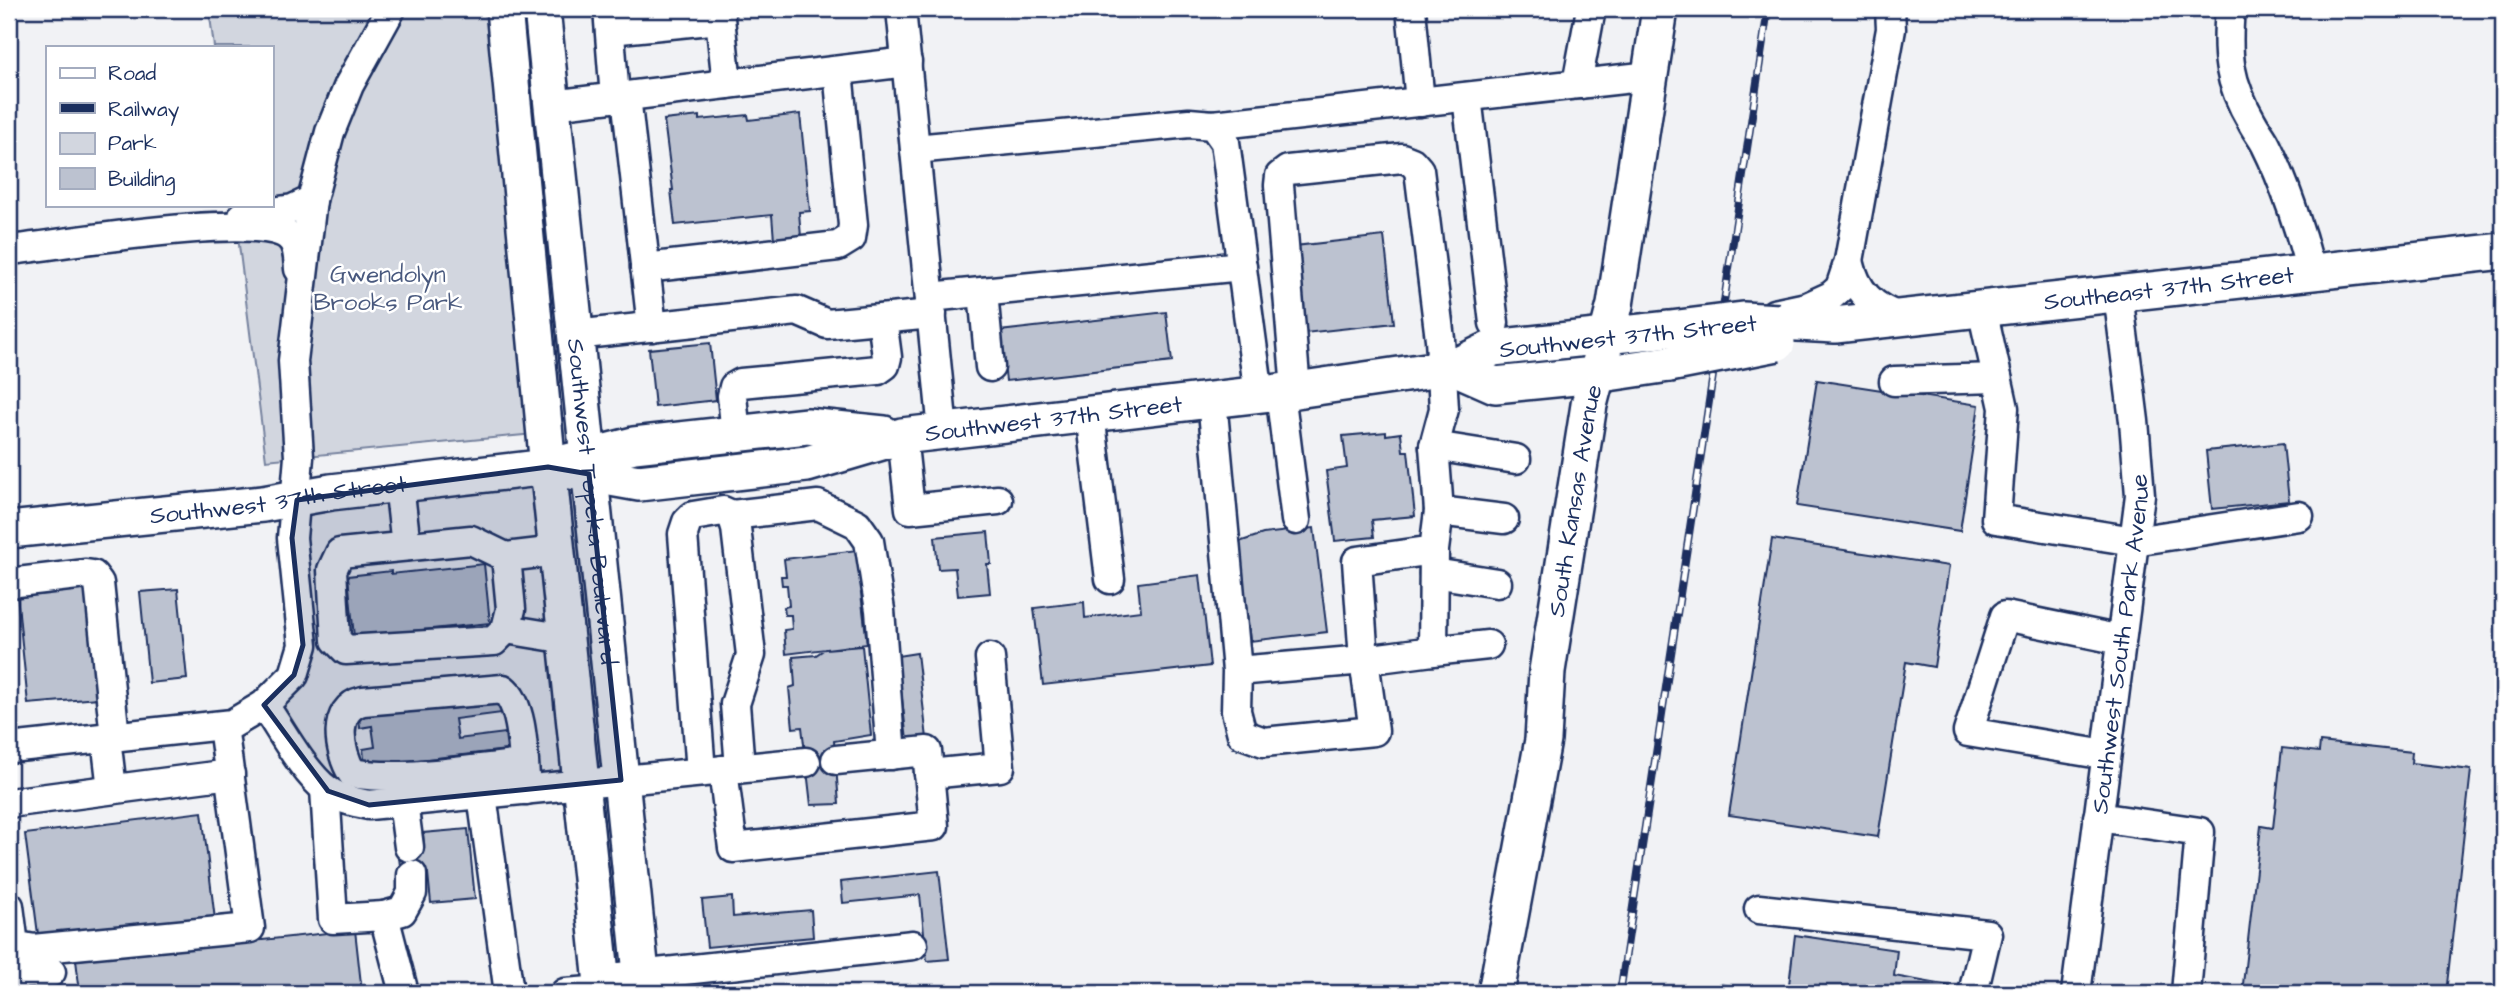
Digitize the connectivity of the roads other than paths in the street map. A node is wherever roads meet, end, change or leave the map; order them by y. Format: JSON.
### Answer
{"nodes":[{"id":1,"x":391,"y":9,"type":"edge"},
{"id":2,"x":504,"y":9,"type":"edge"},
{"id":3,"x":542,"y":9,"type":"edge"},
{"id":4,"x":901,"y":9,"type":"edge"},
{"id":5,"x":1411,"y":9,"type":"edge"},
{"id":6,"x":1591,"y":9,"type":"edge"},
{"id":7,"x":1660,"y":9,"type":"edge"},
{"id":8,"x":1890,"y":9,"type":"edge"},
{"id":9,"x":2230,"y":9,"type":"edge"},
{"id":10,"x":720,"y":14,"type":"edge"},
{"id":11,"x":609,"y":20,"type":"edge"},
{"id":12,"x":907,"y":62,"type":"junction"},
{"id":13,"x":838,"y":71,"type":"junction"},
{"id":14,"x":1650,"y":76,"type":"junction"},
{"id":15,"x":727,"y":84,"type":"junction"},
{"id":16,"x":1580,"y":84,"type":"junction"},
{"id":17,"x":621,"y":97,"type":"junction"},
{"id":18,"x":1467,"y":97,"type":"junction"},
{"id":19,"x":1420,"y":102,"type":"junction"},
{"id":20,"x":552,"y":105,"type":"junction"},
{"id":21,"x":1213,"y":125,"type":"junction"},
{"id":22,"x":915,"y":149,"type":"junction"},
{"id":23,"x":312,"y":200,"type":"junction"},
{"id":24,"x":217,"y":225,"type":"junction"},
{"id":25,"x":9,"y":250,"type":"edge"},
{"id":26,"x":2503,"y":251,"type":"edge"},
{"id":27,"x":1849,"y":261,"type":"junction"},
{"id":28,"x":1242,"y":266,"type":"junction"},
{"id":29,"x":645,"y":268,"type":"junction"},
{"id":30,"x":2311,"y":272,"type":"junction"},
{"id":31,"x":302,"y":289,"type":"junction"},
{"id":32,"x":983,"y":292,"type":"junction"},
{"id":33,"x":2118,"y":295,"type":"junction"},
{"id":34,"x":931,"y":305,"type":"junction"},
{"id":35,"x":1982,"y":309,"type":"junction"},
{"id":36,"x":1902,"y":318,"type":"junction"},
{"id":37,"x":882,"y":319,"type":"junction"},
{"id":38,"x":1493,"y":323,"type":"dead end"},
{"id":39,"x":1835,"y":325,"type":"joint"},
{"id":40,"x":1779,"y":326,"type":"junction"},
{"id":41,"x":652,"y":327,"type":"junction"},
{"id":42,"x":575,"y":335,"type":"junction"},
{"id":43,"x":1605,"y":336,"type":"junction"},
{"id":44,"x":990,"y":367,"type":"dead end"},
{"id":45,"x":1448,"y":368,"type":"junction"},
{"id":46,"x":1595,"y":375,"type":"junction"},
{"id":47,"x":1997,"y":378,"type":"junction"},
{"id":48,"x":1894,"y":381,"type":"dead end"},
{"id":49,"x":1278,"y":392,"type":"junction"},
{"id":50,"x":1212,"y":400,"type":"junction"},
{"id":51,"x":1090,"y":414,"type":"junction"},
{"id":52,"x":802,"y":427,"type":"junction"},
{"id":53,"x":943,"y":431,"type":"junction"},
{"id":54,"x":736,"y":434,"type":"junction"},
{"id":55,"x":902,"y":436,"type":"junction"},
{"id":56,"x":1434,"y":446,"type":"junction"},
{"id":57,"x":1516,"y":459,"type":"dead end"},
{"id":58,"x":807,"y":464,"type":"junction"},
{"id":59,"x":589,"y":466,"type":"junction"},
{"id":60,"x":548,"y":467,"type":"junction"},
{"id":61,"x":399,"y":484,"type":"junction"},
{"id":62,"x":297,"y":500,"type":"junction"},
{"id":63,"x":998,"y":500,"type":"dead end"},
{"id":64,"x":818,"y":505,"type":"junction"},
{"id":65,"x":1439,"y":511,"type":"junction"},
{"id":66,"x":732,"y":515,"type":"junction"},
{"id":67,"x":2299,"y":516,"type":"dead end"},
{"id":68,"x":1504,"y":519,"type":"dead end"},
{"id":69,"x":1296,"y":520,"type":"dead end"},
{"id":70,"x":9,"y":530,"type":"edge"},
{"id":71,"x":2134,"y":541,"type":"junction"},
{"id":72,"x":406,"y":546,"type":"junction"},
{"id":73,"x":557,"y":551,"type":"junction"},
{"id":74,"x":506,"y":557,"type":"junction"},
{"id":75,"x":1434,"y":562,"type":"junction"},
{"id":76,"x":1110,"y":579,"type":"dead end"},
{"id":77,"x":9,"y":583,"type":"edge"},
{"id":78,"x":1497,"y":583,"type":"dead end"},
{"id":79,"x":506,"y":629,"type":"junction"},
{"id":80,"x":566,"y":639,"type":"junction"},
{"id":81,"x":2121,"y":639,"type":"junction"},
{"id":82,"x":336,"y":640,"type":"junction"},
{"id":83,"x":303,"y":645,"type":"junction"},
{"id":84,"x":1488,"y":645,"type":"dead end"},
{"id":85,"x":1433,"y":651,"type":"junction"},
{"id":86,"x":990,"y":658,"type":"dead end"},
{"id":87,"x":1364,"y":660,"type":"junction"},
{"id":88,"x":1237,"y":671,"type":"junction"},
{"id":89,"x":264,"y":705,"type":"junction"},
{"id":90,"x":223,"y":726,"type":"junction"},
{"id":91,"x":111,"y":738,"type":"junction"},
{"id":92,"x":9,"y":748,"type":"edge"},
{"id":93,"x":891,"y":755,"type":"junction"},
{"id":94,"x":2106,"y":755,"type":"junction"},
{"id":95,"x":836,"y":760,"type":"dead end"},
{"id":96,"x":345,"y":761,"type":"junction"},
{"id":97,"x":806,"y":762,"type":"dead end"},
{"id":98,"x":721,"y":770,"type":"junction"},
{"id":99,"x":230,"y":774,"type":"junction"},
{"id":100,"x":929,"y":774,"type":"junction"},
{"id":101,"x":525,"y":777,"type":"junction"},
{"id":102,"x":317,"y":779,"type":"junction"},
{"id":103,"x":621,"y":780,"type":"junction"},
{"id":104,"x":582,"y":784,"type":"junction"},
{"id":105,"x":113,"y":789,"type":"junction"},
{"id":106,"x":482,"y":795,"type":"junction"},
{"id":107,"x":403,"y":802,"type":"junction"},
{"id":108,"x":9,"y":803,"type":"edge"},
{"id":109,"x":2098,"y":817,"type":"junction"},
{"id":110,"x":409,"y":846,"type":"dead end"},
{"id":111,"x":412,"y":875,"type":"dead end"},
{"id":112,"x":9,"y":906,"type":"edge"},
{"id":113,"x":1759,"y":909,"type":"dead end"},
{"id":114,"x":384,"y":916,"type":"junction"},
{"id":115,"x":913,"y":945,"type":"dead end"},
{"id":116,"x":51,"y":972,"type":"dead end"},
{"id":117,"x":9,"y":974,"type":"edge"},
{"id":118,"x":642,"y":984,"type":"edge"},
{"id":119,"x":603,"y":987,"type":"edge"},
{"id":120,"x":404,"y":993,"type":"edge"},
{"id":121,"x":509,"y":993,"type":"edge"},
{"id":122,"x":565,"y":993,"type":"edge"},
{"id":123,"x":1496,"y":993,"type":"edge"},
{"id":124,"x":1973,"y":993,"type":"edge"},
{"id":125,"x":2076,"y":993,"type":"edge"},
{"id":126,"x":2186,"y":993,"type":"edge"}],
"edges":[{"from":1,"to":23,"type":"street"},
{"from":2,"to":60,"type":"main road","name":"Southwest Topeka Boulevard"},
{"from":3,"to":20,"type":"main road","name":"Southwest Topeka Boulevard"},
{"from":4,"to":12,"type":"street"},
{"from":5,"to":19,"type":"street"},
{"from":6,"to":16,"type":"street"},
{"from":7,"to":14,"type":"main road","name":"South Kansas Avenue"},
{"from":8,"to":27,"type":"street"},
{"from":9,"to":30,"type":"street"},
{"from":10,"to":11,"type":"street"},
{"from":10,"to":15,"type":"street"},
{"from":11,"to":17,"type":"street"},
{"from":12,"to":13,"type":"street"},
{"from":12,"to":22,"type":"street"},
{"from":13,"to":15,"type":"street"},
{"from":13,"to":29,"type":"street"},
{"from":14,"to":16,"type":"street"},
{"from":14,"to":43,"type":"main road","name":"South Kansas Avenue"},
{"from":15,"to":17,"type":"street"},
{"from":16,"to":18,"type":"street"},
{"from":17,"to":20,"type":"street"},
{"from":17,"to":29,"type":"street"},
{"from":18,"to":19,"type":"street"},
{"from":18,"to":38,"type":"street"},
{"from":19,"to":21,"type":"street"},
{"from":20,"to":42,"type":"main road","name":"Southwest Topeka Boulevard"},
{"from":21,"to":22,"type":"street"},
{"from":21,"to":28,"type":"street"},
{"from":22,"to":34,"type":"street"},
{"from":23,"to":24,"type":"street"},
{"from":23,"to":31,"type":"street"},
{"from":24,"to":25,"type":"street"},
{"from":24,"to":31,"type":"street"},
{"from":26,"to":30,"type":"main road","name":"Southeast 37th Street"},
{"from":27,"to":36,"type":"street"},
{"from":27,"to":40,"type":"street"},
{"from":28,"to":32,"type":"street"},
{"from":28,"to":49,"type":"street"},
{"from":29,"to":41,"type":"street"},
{"from":30,"to":33,"type":"main road","name":"Southeast 37th Street"},
{"from":31,"to":62,"type":"street"},
{"from":32,"to":34,"type":"street"},
{"from":32,"to":44,"type":"street"},
{"from":33,"to":35,"type":"main road","name":"Southeast 37th Street"},
{"from":33,"to":71,"type":"street","name":"Southwest South Park Avenue"},
{"from":34,"to":37,"type":"street"},
{"from":34,"to":53,"type":"street"},
{"from":35,"to":36,"type":"main road","name":"Southeast 37th Street"},
{"from":35,"to":47,"type":"street"},
{"from":36,"to":39,"type":"main road","name":"Southeast 37th Street"},
{"from":37,"to":41,"type":"street"},
{"from":37,"to":54,"type":"street"},
{"from":39,"to":40,"type":"main road","name":"Southwest 37th Street"},
{"from":40,"to":43,"type":"main road","name":"Southwest 37th Street","bridge":true},
{"from":40,"to":46,"type":"main road","name":"Southwest 37th Street","bridge":true},
{"from":41,"to":42,"type":"street"},
{"from":42,"to":59,"type":"main road","name":"Southwest Topeka Boulevard"},
{"from":43,"to":45,"type":"main road","name":"Southwest 37th Street"},
{"from":43,"to":46,"type":"main road","name":"South Kansas Avenue"},
{"from":45,"to":46,"type":"main road","name":"Southwest 37th Street"},
{"from":45,"to":49,"type":"main road","name":"Southwest 37th Street"},
{"from":45,"to":49,"type":"street"},
{"from":45,"to":56,"type":"street"},
{"from":46,"to":123,"type":"main road","name":"South Kansas Avenue"},
{"from":47,"to":48,"type":"street"},
{"from":47,"to":71,"type":"street"},
{"from":49,"to":50,"type":"main road","name":"Southwest 37th Street"},
{"from":49,"to":69,"type":"street"},
{"from":50,"to":51,"type":"main road","name":"Southwest 37th Street"},
{"from":50,"to":88,"type":"street"},
{"from":51,"to":53,"type":"main road","name":"Southwest 37th Street"},
{"from":51,"to":76,"type":"street"},
{"from":52,"to":54,"type":"main road","name":"Southwest 37th Street"},
{"from":52,"to":55,"type":"main road","name":"Southwest 37th Street"},
{"from":52,"to":58,"type":"street"},
{"from":53,"to":55,"type":"main road","name":"Southwest 37th Street"},
{"from":54,"to":59,"type":"main road","name":"Southwest 37th Street"},
{"from":55,"to":58,"type":"main road","name":"Southwest 37th Street"},
{"from":55,"to":63,"type":"street"},
{"from":56,"to":57,"type":"street"},
{"from":56,"to":65,"type":"street"},
{"from":58,"to":59,"type":"main road","name":"Southwest 37th Street"},
{"from":58,"to":64,"type":"street"},
{"from":59,"to":60,"type":"main road","name":"Southwest 37th Street"},
{"from":59,"to":103,"type":"main road","name":"Southwest Topeka Boulevard"},
{"from":60,"to":61,"type":"main road","name":"Southwest 37th Street"},
{"from":60,"to":73,"type":"main road","name":"Southwest Topeka Boulevard"},
{"from":61,"to":62,"type":"main road","name":"Southwest 37th Street"},
{"from":61,"to":72,"type":"street"},
{"from":62,"to":70,"type":"main road","name":"Southwest 37th Street"},
{"from":62,"to":83,"type":"street"},
{"from":64,"to":66,"type":"street"},
{"from":64,"to":93,"type":"street"},
{"from":65,"to":68,"type":"street"},
{"from":65,"to":75,"type":"street"},
{"from":66,"to":98,"type":"street"},
{"from":66,"to":98,"type":"street"},
{"from":67,"to":71,"type":"street"},
{"from":71,"to":81,"type":"street","name":"Southwest South Park Avenue"},
{"from":72,"to":74,"type":"street"},
{"from":72,"to":82,"type":"street"},
{"from":73,"to":74,"type":"street"},
{"from":73,"to":80,"type":"main road","name":"Southwest Topeka Boulevard"},
{"from":74,"to":79,"type":"street"},
{"from":75,"to":78,"type":"street"},
{"from":75,"to":85,"type":"street"},
{"from":75,"to":87,"type":"street"},
{"from":77,"to":91,"type":"street"},
{"from":79,"to":80,"type":"street"},
{"from":79,"to":82,"type":"street"},
{"from":80,"to":104,"type":"main road","name":"Southwest Topeka Boulevard"},
{"from":81,"to":94,"type":"street","name":"Southwest South Park Avenue"},
{"from":81,"to":94,"type":"street"},
{"from":82,"to":83,"type":"street"},
{"from":83,"to":89,"type":"street"},
{"from":84,"to":85,"type":"street"},
{"from":85,"to":87,"type":"street"},
{"from":86,"to":100,"type":"street"},
{"from":87,"to":88,"type":"street"},
{"from":87,"to":88,"type":"street"},
{"from":89,"to":90,"type":"street"},
{"from":89,"to":102,"type":"street"},
{"from":90,"to":91,"type":"street"},
{"from":90,"to":99,"type":"street"},
{"from":91,"to":92,"type":"street"},
{"from":91,"to":105,"type":"street"},
{"from":93,"to":95,"type":"street"},
{"from":93,"to":100,"type":"street"},
{"from":94,"to":109,"type":"street","name":"Southwest South Park Avenue"},
{"from":96,"to":101,"type":"street"},
{"from":96,"to":101,"type":"street"},
{"from":96,"to":102,"type":"street"},
{"from":97,"to":98,"type":"street"},
{"from":98,"to":100,"type":"street"},
{"from":98,"to":103,"type":"street"},
{"from":99,"to":105,"type":"street"},
{"from":99,"to":112,"type":"street"},
{"from":101,"to":104,"type":"street"},
{"from":101,"to":106,"type":"street"},
{"from":102,"to":107,"type":"street"},
{"from":102,"to":114,"type":"street"},
{"from":103,"to":104,"type":"street"},
{"from":103,"to":118,"type":"main road","name":"Southwest Topeka Boulevard"},
{"from":104,"to":119,"type":"main road","name":"Southwest Topeka Boulevard"},
{"from":105,"to":108,"type":"street"},
{"from":106,"to":107,"type":"street"},
{"from":106,"to":121,"type":"street"},
{"from":107,"to":110,"type":"street"},
{"from":109,"to":125,"type":"street","name":"Southwest South Park Avenue"},
{"from":109,"to":126,"type":"street"},
{"from":111,"to":114,"type":"street"},
{"from":113,"to":124,"type":"street"},
{"from":114,"to":120,"type":"street"},
{"from":115,"to":118,"type":"street"},
{"from":116,"to":117,"type":"street"},
{"from":118,"to":119,"type":"street"},
{"from":119,"to":122,"type":"street"}]}
